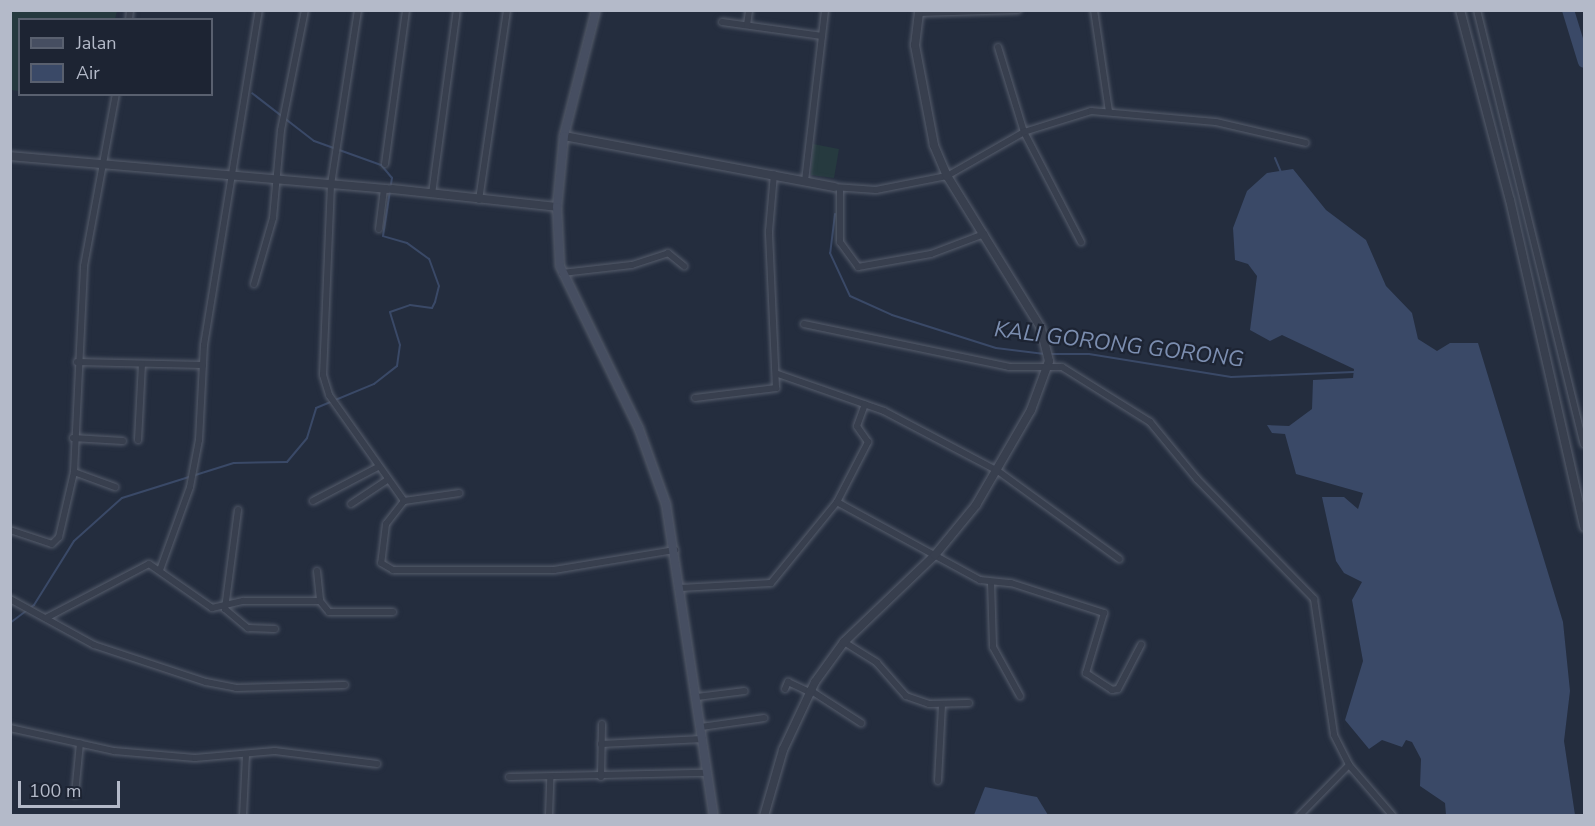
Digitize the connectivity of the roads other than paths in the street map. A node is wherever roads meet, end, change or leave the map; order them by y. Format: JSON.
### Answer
{"nodes":[{"id":1,"x":259,"y":10,"type":"edge"},
{"id":2,"x":305,"y":10,"type":"edge"},
{"id":3,"x":358,"y":10,"type":"edge"},
{"id":4,"x":406,"y":10,"type":"edge"},
{"id":5,"x":457,"y":10,"type":"edge"},
{"id":6,"x":507,"y":10,"type":"edge"},
{"id":7,"x":596,"y":10,"type":"edge"},
{"id":8,"x":748,"y":10,"type":"edge"},
{"id":9,"x":825,"y":10,"type":"edge"},
{"id":10,"x":1018,"y":10,"type":"edge"},
{"id":11,"x":1094,"y":10,"type":"edge"},
{"id":12,"x":1460,"y":10,"type":"edge"},
{"id":13,"x":1477,"y":10,"type":"edge"},
{"id":14,"x":918,"y":12,"type":"edge"},
{"id":15,"x":722,"y":22,"type":"dead end"},
{"id":16,"x":747,"y":25,"type":"junction"},
{"id":17,"x":822,"y":36,"type":"junction"},
{"id":18,"x":998,"y":47,"type":"dead end"},
{"id":19,"x":116,"y":96,"type":"edge"},
{"id":20,"x":1105,"y":111,"type":"junction"},
{"id":21,"x":1024,"y":132,"type":"junction"},
{"id":22,"x":564,"y":136,"type":"junction"},
{"id":23,"x":1306,"y":142,"type":"dead end"},
{"id":24,"x":10,"y":156,"type":"edge"},
{"id":25,"x":106,"y":164,"type":"junction"},
{"id":26,"x":385,"y":164,"type":"dead end"},
{"id":27,"x":774,"y":174,"type":"junction"},
{"id":28,"x":231,"y":176,"type":"junction"},
{"id":29,"x":947,"y":176,"type":"junction"},
{"id":30,"x":275,"y":180,"type":"junction"},
{"id":31,"x":805,"y":181,"type":"junction"},
{"id":32,"x":331,"y":184,"type":"junction"},
{"id":33,"x":837,"y":188,"type":"junction"},
{"id":34,"x":388,"y":189,"type":"junction"},
{"id":35,"x":432,"y":194,"type":"junction"},
{"id":36,"x":479,"y":200,"type":"junction"},
{"id":37,"x":558,"y":207,"type":"junction"},
{"id":38,"x":380,"y":229,"type":"dead end"},
{"id":39,"x":984,"y":234,"type":"junction"},
{"id":40,"x":1081,"y":243,"type":"dead end"},
{"id":41,"x":684,"y":266,"type":"dead end"},
{"id":42,"x":562,"y":273,"type":"junction"},
{"id":43,"x":254,"y":284,"type":"dead end"},
{"id":44,"x":804,"y":324,"type":"dead end"},
{"id":45,"x":77,"y":362,"type":"junction"},
{"id":46,"x":142,"y":364,"type":"junction"},
{"id":47,"x":1048,"y":364,"type":"junction"},
{"id":48,"x":202,"y":365,"type":"junction"},
{"id":49,"x":778,"y":374,"type":"junction"},
{"id":50,"x":695,"y":398,"type":"dead end"},
{"id":51,"x":865,"y":404,"type":"junction"},
{"id":52,"x":73,"y":438,"type":"junction"},
{"id":53,"x":138,"y":440,"type":"dead end"},
{"id":54,"x":123,"y":441,"type":"dead end"},
{"id":55,"x":1584,"y":444,"type":"edge"},
{"id":56,"x":378,"y":467,"type":"junction"},
{"id":57,"x":998,"y":471,"type":"junction"},
{"id":58,"x":74,"y":472,"type":"junction"},
{"id":59,"x":387,"y":480,"type":"junction"},
{"id":60,"x":115,"y":487,"type":"dead end"},
{"id":61,"x":459,"y":493,"type":"dead end"},
{"id":62,"x":313,"y":501,"type":"dead end"},
{"id":63,"x":404,"y":501,"type":"junction"},
{"id":64,"x":837,"y":502,"type":"junction"},
{"id":65,"x":351,"y":504,"type":"dead end"},
{"id":66,"x":238,"y":510,"type":"dead end"},
{"id":67,"x":1584,"y":527,"type":"edge"},
{"id":68,"x":10,"y":530,"type":"edge"},
{"id":69,"x":675,"y":550,"type":"junction"},
{"id":70,"x":935,"y":555,"type":"junction"},
{"id":71,"x":1119,"y":559,"type":"dead end"},
{"id":72,"x":160,"y":570,"type":"junction"},
{"id":73,"x":317,"y":571,"type":"dead end"},
{"id":74,"x":991,"y":582,"type":"junction"},
{"id":75,"x":680,"y":588,"type":"junction"},
{"id":76,"x":10,"y":599,"type":"edge"},
{"id":77,"x":320,"y":601,"type":"junction"},
{"id":78,"x":225,"y":609,"type":"junction"},
{"id":79,"x":393,"y":612,"type":"dead end"},
{"id":80,"x":46,"y":618,"type":"junction"},
{"id":81,"x":275,"y":629,"type":"dead end"},
{"id":82,"x":844,"y":642,"type":"junction"},
{"id":83,"x":1141,"y":645,"type":"dead end"},
{"id":84,"x":345,"y":685,"type":"dead end"},
{"id":85,"x":785,"y":689,"type":"dead end"},
{"id":86,"x":745,"y":691,"type":"dead end"},
{"id":87,"x":809,"y":691,"type":"junction"},
{"id":88,"x":1020,"y":696,"type":"dead end"},
{"id":89,"x":696,"y":697,"type":"junction"},
{"id":90,"x":969,"y":703,"type":"dead end"},
{"id":91,"x":942,"y":705,"type":"junction"},
{"id":92,"x":764,"y":718,"type":"dead end"},
{"id":93,"x":861,"y":723,"type":"dead end"},
{"id":94,"x":602,"y":724,"type":"dead end"},
{"id":95,"x":701,"y":727,"type":"junction"},
{"id":96,"x":10,"y":728,"type":"edge"},
{"id":97,"x":703,"y":739,"type":"junction"},
{"id":98,"x":80,"y":743,"type":"junction"},
{"id":99,"x":601,"y":744,"type":"junction"},
{"id":100,"x":246,"y":754,"type":"junction"},
{"id":101,"x":377,"y":764,"type":"dead end"},
{"id":102,"x":1349,"y":765,"type":"junction"},
{"id":103,"x":707,"y":773,"type":"junction"},
{"id":104,"x":509,"y":777,"type":"dead end"},
{"id":105,"x":601,"y":777,"type":"junction"},
{"id":106,"x":550,"y":778,"type":"junction"},
{"id":107,"x":938,"y":781,"type":"dead end"},
{"id":108,"x":75,"y":794,"type":"dead end"},
{"id":109,"x":243,"y":816,"type":"edge"},
{"id":110,"x":549,"y":816,"type":"edge"},
{"id":111,"x":714,"y":816,"type":"edge"},
{"id":112,"x":764,"y":816,"type":"edge"},
{"id":113,"x":1299,"y":816,"type":"edge"},
{"id":114,"x":1393,"y":816,"type":"edge"}],
"edges":[{"from":1,"to":28,"type":"street"},
{"from":2,"to":30,"type":"street"},
{"from":3,"to":32,"type":"street"},
{"from":4,"to":26,"type":"street"},
{"from":5,"to":35,"type":"street"},
{"from":6,"to":36,"type":"street"},
{"from":7,"to":22,"type":"main road"},
{"from":8,"to":16,"type":"street"},
{"from":9,"to":17,"type":"street"},
{"from":10,"to":14,"type":"street"},
{"from":11,"to":20,"type":"street"},
{"from":12,"to":67,"type":"street"},
{"from":13,"to":55,"type":"street"},
{"from":14,"to":29,"type":"street"},
{"from":15,"to":16,"type":"street"},
{"from":16,"to":17,"type":"street"},
{"from":17,"to":31,"type":"street"},
{"from":18,"to":21,"type":"street"},
{"from":19,"to":25,"type":"street"},
{"from":20,"to":21,"type":"street"},
{"from":20,"to":23,"type":"street"},
{"from":21,"to":29,"type":"street"},
{"from":21,"to":40,"type":"street"},
{"from":22,"to":27,"type":"street"},
{"from":22,"to":37,"type":"main road"},
{"from":24,"to":25,"type":"street"},
{"from":25,"to":28,"type":"street"},
{"from":25,"to":45,"type":"street"},
{"from":27,"to":31,"type":"street"},
{"from":27,"to":49,"type":"street"},
{"from":28,"to":30,"type":"street"},
{"from":28,"to":48,"type":"street"},
{"from":29,"to":33,"type":"street"},
{"from":29,"to":39,"type":"street"},
{"from":30,"to":32,"type":"street"},
{"from":30,"to":43,"type":"street"},
{"from":31,"to":33,"type":"street"},
{"from":32,"to":34,"type":"street"},
{"from":32,"to":56,"type":"street"},
{"from":33,"to":39,"type":"street"},
{"from":34,"to":35,"type":"street"},
{"from":34,"to":38,"type":"street"},
{"from":35,"to":36,"type":"street"},
{"from":36,"to":37,"type":"street"},
{"from":37,"to":42,"type":"main road"},
{"from":39,"to":47,"type":"street"},
{"from":41,"to":42,"type":"street"},
{"from":42,"to":69,"type":"main road"},
{"from":44,"to":47,"type":"street"},
{"from":45,"to":46,"type":"street"},
{"from":45,"to":52,"type":"street"},
{"from":46,"to":48,"type":"street"},
{"from":46,"to":53,"type":"street"},
{"from":47,"to":57,"type":"street"},
{"from":47,"to":102,"type":"street"},
{"from":48,"to":72,"type":"street"},
{"from":49,"to":50,"type":"street"},
{"from":49,"to":51,"type":"street"},
{"from":51,"to":57,"type":"street"},
{"from":51,"to":64,"type":"street"},
{"from":52,"to":54,"type":"street"},
{"from":52,"to":58,"type":"street"},
{"from":56,"to":59,"type":"street"},
{"from":56,"to":62,"type":"street"},
{"from":57,"to":70,"type":"street"},
{"from":57,"to":71,"type":"street"},
{"from":58,"to":60,"type":"street"},
{"from":58,"to":68,"type":"street"},
{"from":59,"to":63,"type":"street"},
{"from":59,"to":65,"type":"street"},
{"from":61,"to":63,"type":"street"},
{"from":63,"to":69,"type":"street"},
{"from":64,"to":70,"type":"street"},
{"from":64,"to":75,"type":"street"},
{"from":66,"to":78,"type":"street"},
{"from":69,"to":75,"type":"main road"},
{"from":70,"to":74,"type":"street"},
{"from":70,"to":82,"type":"street"},
{"from":72,"to":78,"type":"street"},
{"from":72,"to":80,"type":"street"},
{"from":73,"to":77,"type":"street"},
{"from":74,"to":83,"type":"street"},
{"from":74,"to":88,"type":"street"},
{"from":75,"to":89,"type":"main road"},
{"from":76,"to":80,"type":"street"},
{"from":77,"to":78,"type":"street"},
{"from":77,"to":79,"type":"street"},
{"from":78,"to":81,"type":"street"},
{"from":80,"to":84,"type":"street"},
{"from":82,"to":87,"type":"street"},
{"from":82,"to":91,"type":"street"},
{"from":85,"to":87,"type":"street"},
{"from":86,"to":89,"type":"street"},
{"from":87,"to":93,"type":"street"},
{"from":87,"to":112,"type":"street"},
{"from":89,"to":95,"type":"main road"},
{"from":90,"to":91,"type":"street"},
{"from":91,"to":107,"type":"street"},
{"from":92,"to":95,"type":"street"},
{"from":94,"to":99,"type":"street"},
{"from":95,"to":97,"type":"main road"},
{"from":96,"to":98,"type":"street"},
{"from":97,"to":99,"type":"street"},
{"from":97,"to":103,"type":"main road"},
{"from":98,"to":100,"type":"street"},
{"from":98,"to":108,"type":"street"},
{"from":99,"to":105,"type":"street"},
{"from":100,"to":101,"type":"street"},
{"from":100,"to":109,"type":"street"},
{"from":102,"to":113,"type":"street"},
{"from":102,"to":114,"type":"street"},
{"from":103,"to":105,"type":"street"},
{"from":103,"to":111,"type":"main road"},
{"from":104,"to":106,"type":"street"},
{"from":105,"to":106,"type":"street"},
{"from":106,"to":110,"type":"street"}]}
